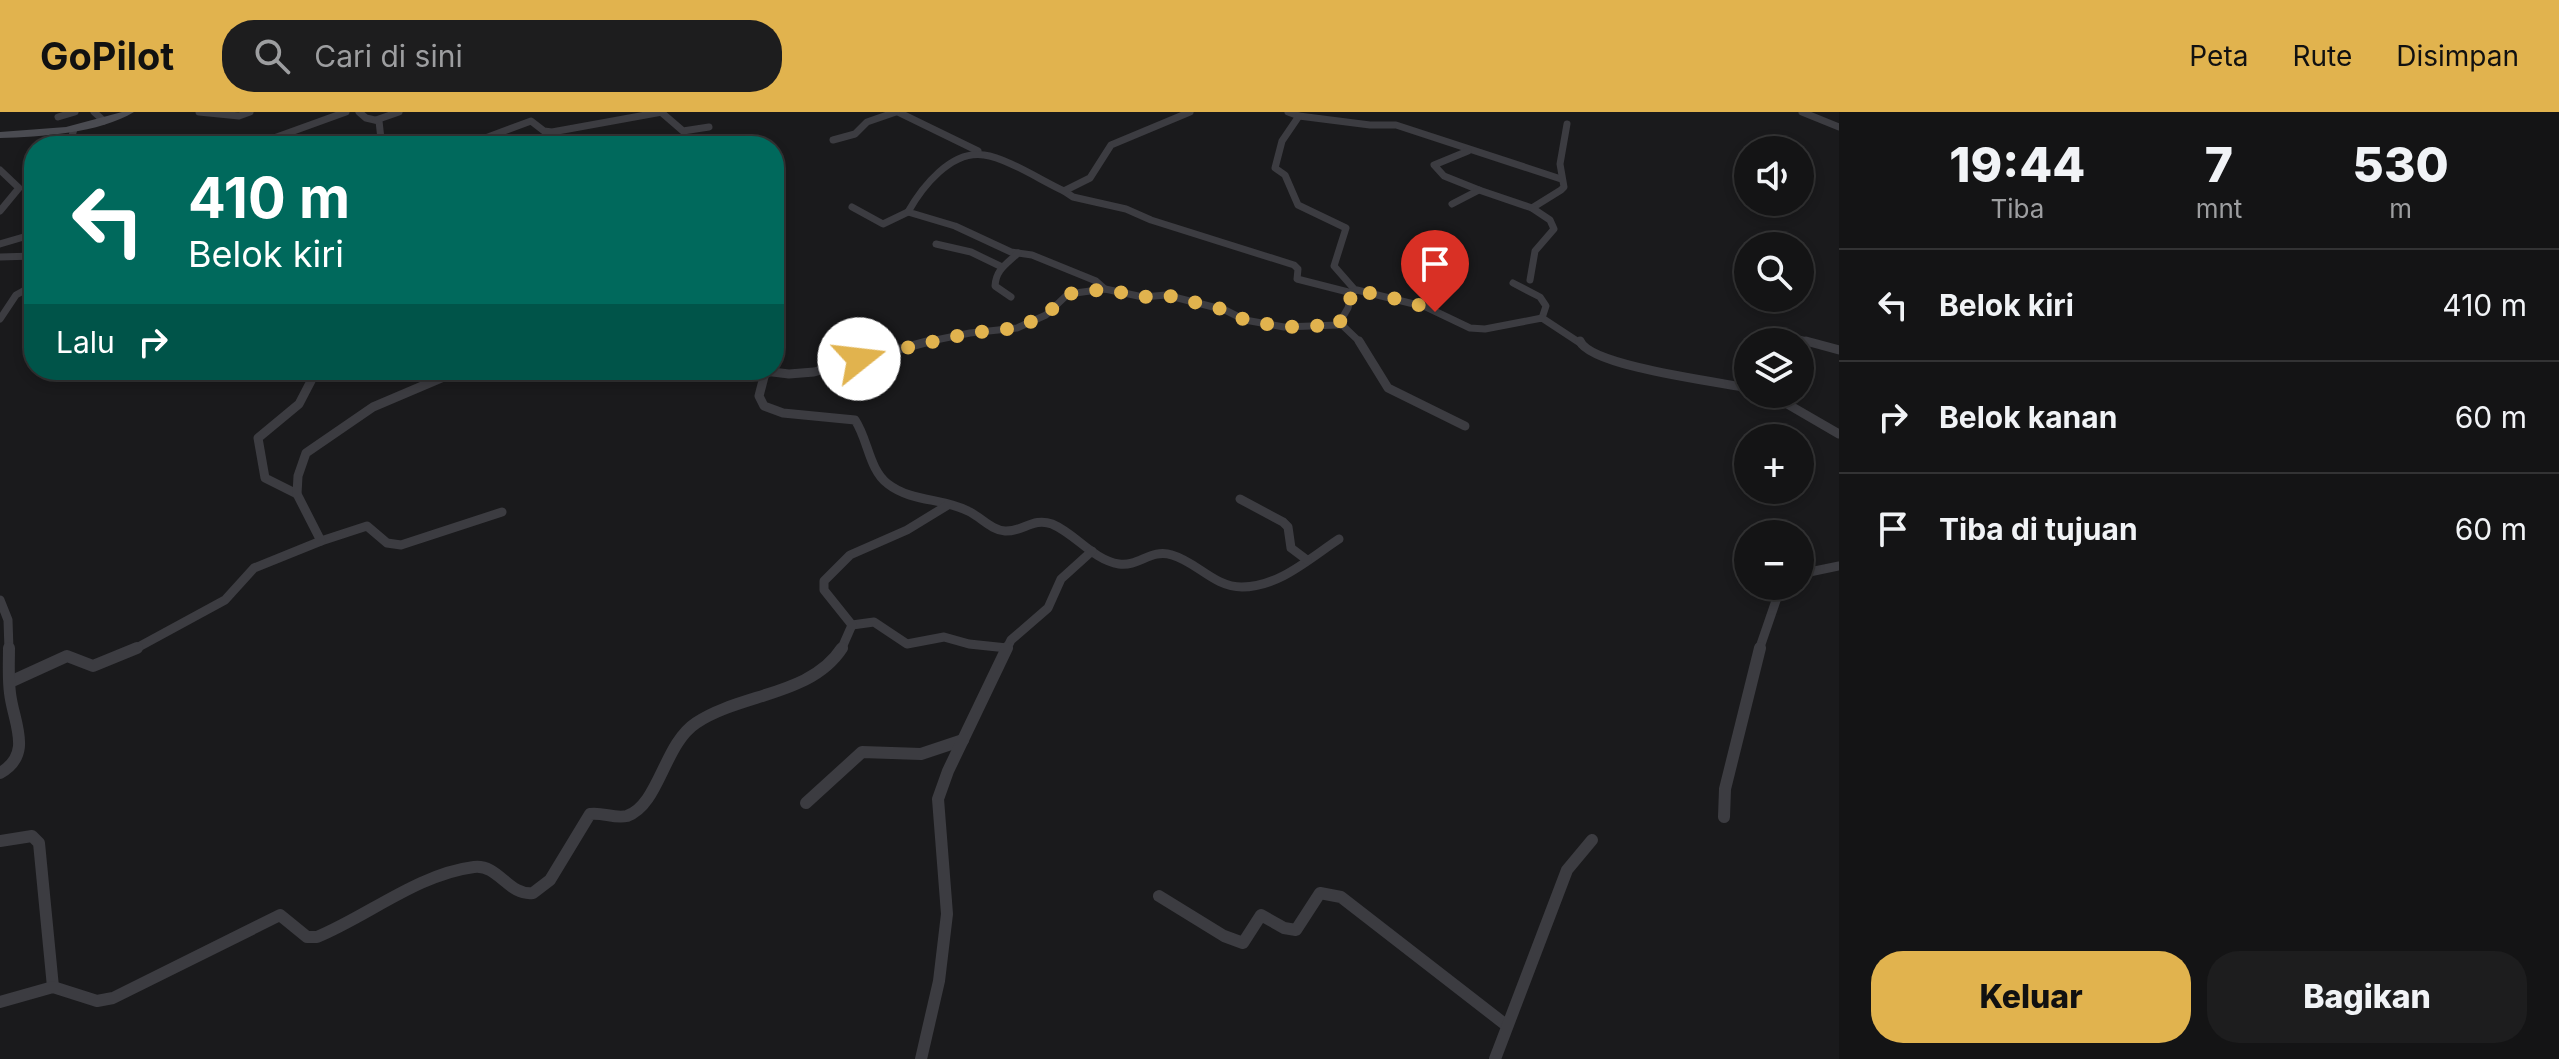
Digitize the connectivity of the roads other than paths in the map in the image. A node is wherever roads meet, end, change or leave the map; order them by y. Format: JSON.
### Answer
{"nodes":[{"id":1,"x":75,"y":112,"type":"edge"},
{"id":2,"x":94,"y":112,"type":"edge"},
{"id":3,"x":130,"y":112,"type":"edge"},
{"id":4,"x":199,"y":112,"type":"edge"},
{"id":5,"x":250,"y":112,"type":"edge"},
{"id":6,"x":346,"y":112,"type":"edge"},
{"id":7,"x":359,"y":112,"type":"edge"},
{"id":8,"x":399,"y":112,"type":"edge"},
{"id":9,"x":617,"y":112,"type":"edge"},
{"id":10,"x":661,"y":112,"type":"edge"},
{"id":11,"x":897,"y":112,"type":"edge"},
{"id":12,"x":1190,"y":112,"type":"edge"},
{"id":13,"x":1288,"y":112,"type":"edge"},
{"id":14,"x":1802,"y":112,"type":"edge"},
{"id":15,"x":1299,"y":116,"type":"junction"},
{"id":16,"x":58,"y":117,"type":"dead end"},
{"id":17,"x":627,"y":117,"type":"junction"},
{"id":18,"x":376,"y":120,"type":"junction"},
{"id":19,"x":104,"y":121,"type":"junction"},
{"id":20,"x":1567,"y":124,"type":"dead end"},
{"id":21,"x":709,"y":127,"type":"dead end"},
{"id":22,"x":1839,"y":127,"type":"edge"},
{"id":23,"x":74,"y":129,"type":"junction"},
{"id":24,"x":547,"y":132,"type":"junction"},
{"id":25,"x":0,"y":135,"type":"edge"},
{"id":26,"x":72,"y":136,"type":"edge"},
{"id":27,"x":280,"y":136,"type":"edge"},
{"id":28,"x":380,"y":136,"type":"edge"},
{"id":29,"x":491,"y":136,"type":"edge"},
{"id":30,"x":553,"y":136,"type":"edge"},
{"id":31,"x":833,"y":140,"type":"dead end"},
{"id":32,"x":979,"y":151,"type":"junction"},
{"id":33,"x":1468,"y":151,"type":"junction"},
{"id":34,"x":0,"y":170,"type":"edge"},
{"id":35,"x":1561,"y":179,"type":"junction"},
{"id":36,"x":1479,"y":190,"type":"junction"},
{"id":37,"x":1064,"y":191,"type":"junction"},
{"id":38,"x":1452,"y":204,"type":"dead end"},
{"id":39,"x":852,"y":207,"type":"dead end"},
{"id":40,"x":1532,"y":208,"type":"junction"},
{"id":41,"x":0,"y":211,"type":"edge"},
{"id":42,"x":908,"y":212,"type":"junction"},
{"id":43,"x":24,"y":237,"type":"edge"},
{"id":44,"x":0,"y":244,"type":"edge"},
{"id":45,"x":936,"y":244,"type":"dead end"},
{"id":46,"x":1018,"y":253,"type":"junction"},
{"id":47,"x":24,"y":256,"type":"edge"},
{"id":48,"x":0,"y":257,"type":"edge"},
{"id":49,"x":1000,"y":266,"type":"junction"},
{"id":50,"x":1530,"y":280,"type":"dead end"},
{"id":51,"x":1513,"y":283,"type":"dead end"},
{"id":52,"x":1105,"y":289,"type":"junction"},
{"id":53,"x":24,"y":291,"type":"edge"},
{"id":54,"x":1354,"y":292,"type":"junction"},
{"id":55,"x":1011,"y":297,"type":"dead end"},
{"id":56,"x":1542,"y":318,"type":"junction"},
{"id":57,"x":0,"y":319,"type":"edge"},
{"id":58,"x":1340,"y":323,"type":"junction"},
{"id":59,"x":1814,"y":343,"type":"edge"},
{"id":60,"x":1839,"y":350,"type":"edge"},
{"id":61,"x":784,"y":371,"type":"edge"},
{"id":62,"x":311,"y":380,"type":"edge"},
{"id":63,"x":435,"y":380,"type":"edge"},
{"id":64,"x":760,"y":380,"type":"edge"},
{"id":65,"x":1734,"y":385,"type":"edge"},
{"id":66,"x":1794,"y":408,"type":"edge"},
{"id":67,"x":1465,"y":426,"type":"dead end"},
{"id":68,"x":1839,"y":434,"type":"edge"},
{"id":69,"x":297,"y":494,"type":"junction"},
{"id":70,"x":1240,"y":499,"type":"dead end"},
{"id":71,"x":948,"y":505,"type":"junction"},
{"id":72,"x":502,"y":512,"type":"dead end"},
{"id":73,"x":1339,"y":539,"type":"dead end"},
{"id":74,"x":321,"y":541,"type":"junction"},
{"id":75,"x":1092,"y":551,"type":"junction"},
{"id":76,"x":1307,"y":560,"type":"junction"},
{"id":77,"x":1839,"y":566,"type":"edge"},
{"id":78,"x":1814,"y":571,"type":"edge"},
{"id":79,"x":0,"y":600,"type":"edge"},
{"id":80,"x":1776,"y":600,"type":"edge"},
{"id":81,"x":852,"y":625,"type":"junction"},
{"id":82,"x":1007,"y":648,"type":"junction"},
{"id":83,"x":10,"y":682,"type":"junction"},
{"id":84,"x":963,"y":740,"type":"junction"},
{"id":85,"x":0,"y":773,"type":"edge"},
{"id":86,"x":806,"y":803,"type":"dead end"},
{"id":87,"x":1724,"y":817,"type":"dead end"},
{"id":88,"x":1592,"y":840,"type":"dead end"},
{"id":89,"x":0,"y":841,"type":"edge"},
{"id":90,"x":1159,"y":896,"type":"dead end"},
{"id":91,"x":53,"y":987,"type":"junction"},
{"id":92,"x":0,"y":1002,"type":"edge"},
{"id":93,"x":1506,"y":1025,"type":"junction"},
{"id":94,"x":921,"y":1059,"type":"edge"},
{"id":95,"x":1495,"y":1059,"type":"edge"}],
"edges":[{"from":1,"to":16,"type":"street"},
{"from":2,"to":19,"type":"street"},
{"from":3,"to":19,"type":"street"},
{"from":4,"to":5,"type":"street"},
{"from":6,"to":27,"type":"street"},
{"from":7,"to":18,"type":"street"},
{"from":8,"to":18,"type":"street"},
{"from":9,"to":17,"type":"street"},
{"from":10,"to":17,"type":"street"},
{"from":10,"to":21,"type":"street"},
{"from":11,"to":31,"type":"street"},
{"from":11,"to":32,"type":"street"},
{"from":12,"to":37,"type":"street"},
{"from":13,"to":15,"type":"street"},
{"from":14,"to":22,"type":"street"},
{"from":15,"to":33,"type":"street"},
{"from":15,"to":54,"type":"street"},
{"from":17,"to":24,"type":"street"},
{"from":18,"to":28,"type":"street"},
{"from":19,"to":23,"type":"street"},
{"from":20,"to":35,"type":"street"},
{"from":23,"to":25,"type":"street"},
{"from":23,"to":26,"type":"street"},
{"from":24,"to":29,"type":"street"},
{"from":24,"to":30,"type":"street"},
{"from":32,"to":37,"type":"street"},
{"from":32,"to":42,"type":"street"},
{"from":33,"to":35,"type":"street"},
{"from":33,"to":36,"type":"street"},
{"from":34,"to":41,"type":"street"},
{"from":35,"to":40,"type":"street"},
{"from":36,"to":38,"type":"street"},
{"from":36,"to":40,"type":"street"},
{"from":37,"to":54,"type":"street"},
{"from":39,"to":42,"type":"street"},
{"from":40,"to":50,"type":"street"},
{"from":42,"to":46,"type":"street"},
{"from":43,"to":44,"type":"street"},
{"from":45,"to":49,"type":"street"},
{"from":46,"to":49,"type":"street"},
{"from":46,"to":52,"type":"street"},
{"from":47,"to":48,"type":"street"},
{"from":49,"to":55,"type":"street"},
{"from":51,"to":56,"type":"street"},
{"from":52,"to":58,"type":"street"},
{"from":52,"to":61,"type":"street"},
{"from":53,"to":57,"type":"street"},
{"from":54,"to":56,"type":"street"},
{"from":54,"to":58,"type":"street"},
{"from":56,"to":65,"type":"street"},
{"from":58,"to":67,"type":"street"},
{"from":59,"to":60,"type":"street"},
{"from":62,"to":69,"type":"street"},
{"from":63,"to":69,"type":"street"},
{"from":64,"to":71,"type":"street"},
{"from":66,"to":68,"type":"street"},
{"from":69,"to":74,"type":"street"},
{"from":70,"to":76,"type":"street"},
{"from":71,"to":75,"type":"street"},
{"from":71,"to":81,"type":"street"},
{"from":72,"to":74,"type":"street"},
{"from":73,"to":76,"type":"street"},
{"from":74,"to":83,"type":"street"},
{"from":75,"to":76,"type":"street"},
{"from":75,"to":82,"type":"street"},
{"from":77,"to":78,"type":"street"},
{"from":79,"to":83,"type":"street"},
{"from":80,"to":87,"type":"street"},
{"from":81,"to":82,"type":"street"},
{"from":81,"to":91,"type":"street"},
{"from":82,"to":84,"type":"street"},
{"from":83,"to":85,"type":"street"},
{"from":84,"to":86,"type":"street"},
{"from":84,"to":94,"type":"street"},
{"from":88,"to":93,"type":"street"},
{"from":89,"to":91,"type":"street"},
{"from":90,"to":93,"type":"street"},
{"from":91,"to":92,"type":"street"},
{"from":93,"to":95,"type":"street"}]}
